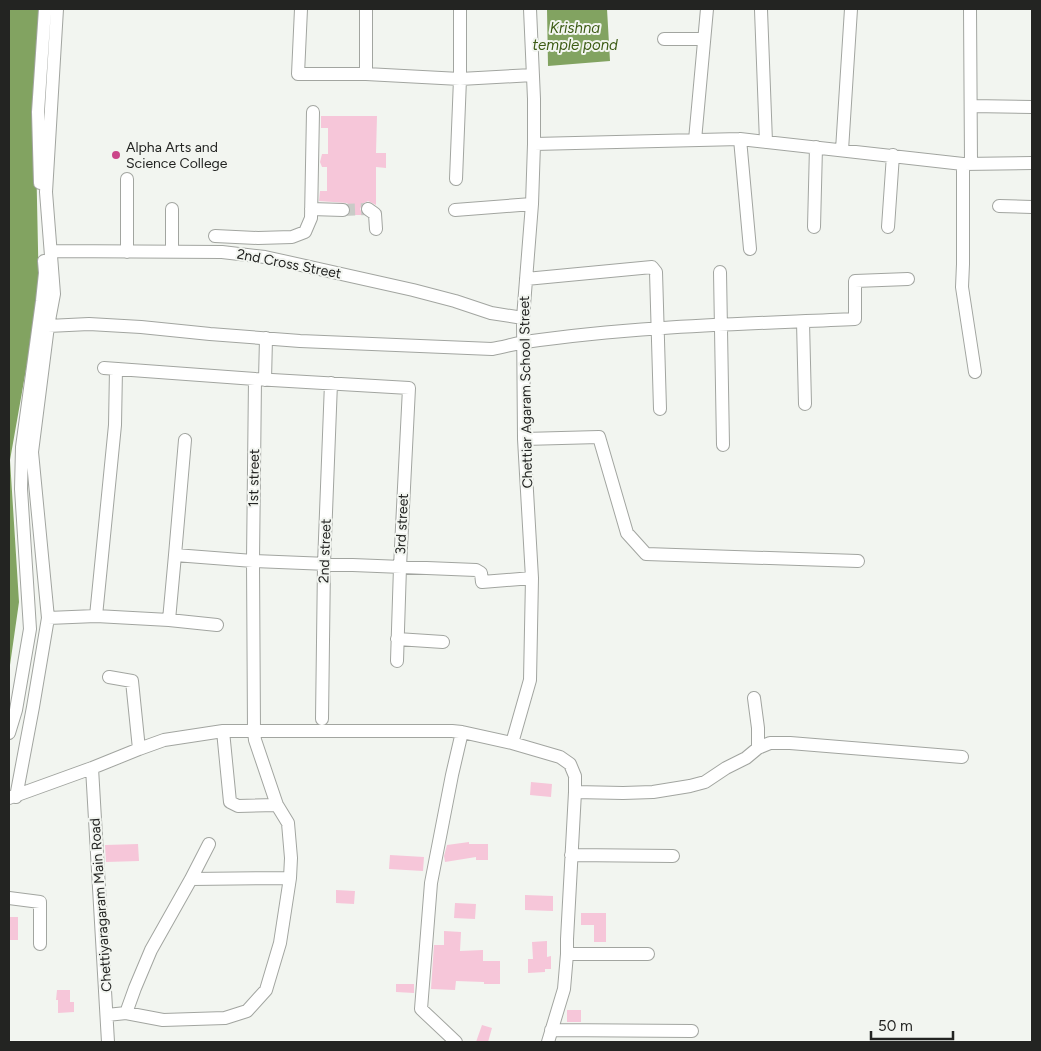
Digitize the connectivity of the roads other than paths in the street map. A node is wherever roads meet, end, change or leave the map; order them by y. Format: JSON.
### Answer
{"nodes":[{"id":1,"x":45,"y":9,"type":"edge"},
{"id":2,"x":57,"y":9,"type":"edge"},
{"id":3,"x":301,"y":9,"type":"edge"},
{"id":4,"x":366,"y":9,"type":"edge"},
{"id":5,"x":460,"y":9,"type":"edge"},
{"id":6,"x":530,"y":9,"type":"edge"},
{"id":7,"x":707,"y":9,"type":"edge"},
{"id":8,"x":851,"y":9,"type":"edge"},
{"id":9,"x":970,"y":9,"type":"edge"},
{"id":10,"x":761,"y":10,"type":"edge"},
{"id":11,"x":664,"y":39,"type":"dead end"},
{"id":12,"x":704,"y":39,"type":"junction"},
{"id":13,"x":366,"y":74,"type":"junction"},
{"id":14,"x":533,"y":75,"type":"junction"},
{"id":15,"x":460,"y":80,"type":"junction"},
{"id":16,"x":971,"y":106,"type":"junction"},
{"id":17,"x":1032,"y":107,"type":"edge"},
{"id":18,"x":313,"y":112,"type":"dead end"},
{"id":19,"x":740,"y":139,"type":"junction"},
{"id":20,"x":695,"y":140,"type":"junction"},
{"id":21,"x":766,"y":142,"type":"junction"},
{"id":22,"x":534,"y":144,"type":"junction"},
{"id":23,"x":816,"y":147,"type":"junction"},
{"id":24,"x":842,"y":150,"type":"junction"},
{"id":25,"x":893,"y":155,"type":"junction"},
{"id":26,"x":967,"y":163,"type":"junction"},
{"id":27,"x":1032,"y":164,"type":"edge"},
{"id":28,"x":127,"y":179,"type":"dead end"},
{"id":29,"x":456,"y":179,"type":"dead end"},
{"id":30,"x":532,"y":204,"type":"junction"},
{"id":31,"x":999,"y":206,"type":"dead end"},
{"id":32,"x":1032,"y":207,"type":"edge"},
{"id":33,"x":172,"y":209,"type":"dead end"},
{"id":34,"x":311,"y":209,"type":"junction"},
{"id":35,"x":343,"y":210,"type":"tunnel mouth"},
{"id":36,"x":368,"y":210,"type":"dead end"},
{"id":37,"x":455,"y":210,"type":"dead end"},
{"id":38,"x":814,"y":227,"type":"dead end"},
{"id":39,"x":888,"y":227,"type":"dead end"},
{"id":40,"x":376,"y":229,"type":"dead end"},
{"id":41,"x":215,"y":236,"type":"dead end"},
{"id":42,"x":276,"y":238,"type":"junction"},
{"id":43,"x":750,"y":249,"type":"dead end"},
{"id":44,"x":51,"y":251,"type":"junction"},
{"id":45,"x":127,"y":252,"type":"junction"},
{"id":46,"x":172,"y":252,"type":"junction"},
{"id":47,"x":265,"y":257,"type":"junction"},
{"id":48,"x":720,"y":272,"type":"dead end"},
{"id":49,"x":526,"y":278,"type":"junction"},
{"id":50,"x":908,"y":279,"type":"dead end"},
{"id":51,"x":523,"y":318,"type":"junction"},
{"id":52,"x":803,"y":322,"type":"junction"},
{"id":53,"x":48,"y":326,"type":"junction"},
{"id":54,"x":721,"y":326,"type":"junction"},
{"id":55,"x":658,"y":328,"type":"junction"},
{"id":56,"x":266,"y":338,"type":"junction"},
{"id":57,"x":523,"y":342,"type":"junction"},
{"id":58,"x":975,"y":372,"type":"dead end"},
{"id":59,"x":260,"y":379,"type":"junction"},
{"id":60,"x":331,"y":383,"type":"junction"},
{"id":61,"x":805,"y":404,"type":"dead end"},
{"id":62,"x":660,"y":409,"type":"dead end"},
{"id":63,"x":524,"y":439,"type":"junction"},
{"id":64,"x":185,"y":440,"type":"dead end"},
{"id":65,"x":722,"y":445,"type":"dead end"},
{"id":66,"x":175,"y":555,"type":"junction"},
{"id":67,"x":253,"y":561,"type":"junction"},
{"id":68,"x":858,"y":561,"type":"dead end"},
{"id":69,"x":324,"y":564,"type":"junction"},
{"id":70,"x":400,"y":567,"type":"junction"},
{"id":71,"x":532,"y":578,"type":"junction"},
{"id":72,"x":96,"y":616,"type":"junction"},
{"id":73,"x":48,"y":618,"type":"junction"},
{"id":74,"x":169,"y":620,"type":"junction"},
{"id":75,"x":217,"y":625,"type":"dead end"},
{"id":76,"x":397,"y":639,"type":"junction"},
{"id":77,"x":443,"y":642,"type":"dead end"},
{"id":78,"x":397,"y":661,"type":"dead end"},
{"id":79,"x":109,"y":677,"type":"dead end"},
{"id":80,"x":754,"y":698,"type":"dead end"},
{"id":81,"x":322,"y":719,"type":"dead end"},
{"id":82,"x":223,"y":732,"type":"junction"},
{"id":83,"x":254,"y":732,"type":"junction"},
{"id":84,"x":462,"y":732,"type":"junction"},
{"id":85,"x":9,"y":733,"type":"edge"},
{"id":86,"x":512,"y":743,"type":"junction"},
{"id":87,"x":758,"y":748,"type":"junction"},
{"id":88,"x":139,"y":749,"type":"junction"},
{"id":89,"x":962,"y":757,"type":"dead end"},
{"id":90,"x":92,"y":768,"type":"junction"},
{"id":91,"x":575,"y":792,"type":"junction"},
{"id":92,"x":12,"y":797,"type":"edge"},
{"id":93,"x":277,"y":805,"type":"junction"},
{"id":94,"x":209,"y":844,"type":"dead end"},
{"id":95,"x":571,"y":855,"type":"junction"},
{"id":96,"x":673,"y":856,"type":"dead end"},
{"id":97,"x":290,"y":878,"type":"junction"},
{"id":98,"x":191,"y":879,"type":"junction"},
{"id":99,"x":9,"y":898,"type":"edge"},
{"id":100,"x":40,"y":944,"type":"dead end"},
{"id":101,"x":568,"y":954,"type":"junction"},
{"id":102,"x":648,"y":954,"type":"dead end"},
{"id":103,"x":126,"y":1013,"type":"junction"},
{"id":104,"x":108,"y":1015,"type":"junction"},
{"id":105,"x":692,"y":1031,"type":"dead end"},
{"id":106,"x":550,"y":1036,"type":"edge"},
{"id":107,"x":108,"y":1042,"type":"edge"},
{"id":108,"x":456,"y":1042,"type":"edge"}],
"edges":[{"from":1,"to":85,"type":"street"},
{"from":2,"to":44,"type":"street"},
{"from":3,"to":13,"type":"street"},
{"from":4,"to":13,"type":"street"},
{"from":5,"to":15,"type":"street"},
{"from":6,"to":14,"type":"street","name":"Chettiar Agaram School Street"},
{"from":7,"to":12,"type":"street"},
{"from":8,"to":24,"type":"street"},
{"from":9,"to":16,"type":"street"},
{"from":10,"to":21,"type":"street"},
{"from":11,"to":12,"type":"street"},
{"from":12,"to":20,"type":"street"},
{"from":13,"to":15,"type":"street"},
{"from":14,"to":15,"type":"street"},
{"from":14,"to":22,"type":"street","name":"Chettiar Agaram School Street"},
{"from":15,"to":29,"type":"street"},
{"from":16,"to":17,"type":"street"},
{"from":16,"to":26,"type":"street"},
{"from":18,"to":34,"type":"street"},
{"from":19,"to":20,"type":"street"},
{"from":19,"to":21,"type":"street"},
{"from":19,"to":43,"type":"street"},
{"from":20,"to":22,"type":"street"},
{"from":21,"to":23,"type":"street"},
{"from":22,"to":30,"type":"street","name":"Chettiar Agaram School Street"},
{"from":23,"to":24,"type":"street"},
{"from":23,"to":38,"type":"street"},
{"from":24,"to":25,"type":"street"},
{"from":25,"to":26,"type":"street"},
{"from":25,"to":39,"type":"street"},
{"from":26,"to":27,"type":"street"},
{"from":26,"to":58,"type":"street"},
{"from":28,"to":45,"type":"street"},
{"from":30,"to":37,"type":"street"},
{"from":30,"to":49,"type":"street","name":"Chettiar Agaram School Street"},
{"from":31,"to":32,"type":"street"},
{"from":33,"to":46,"type":"street"},
{"from":34,"to":35,"type":"street"},
{"from":34,"to":42,"type":"street"},
{"from":36,"to":40,"type":"street"},
{"from":41,"to":42,"type":"street"},
{"from":42,"to":47,"type":"street"},
{"from":44,"to":45,"type":"street","name":"2nd Cross Street"},
{"from":44,"to":53,"type":"street"},
{"from":45,"to":46,"type":"street","name":"2nd Cross Street"},
{"from":46,"to":47,"type":"street","name":"2nd Cross Street"},
{"from":47,"to":51,"type":"street","name":"2nd Cross Street"},
{"from":48,"to":54,"type":"street"},
{"from":49,"to":51,"type":"street","name":"Chettiar Agaram School Street"},
{"from":49,"to":55,"type":"street"},
{"from":50,"to":52,"type":"street"},
{"from":51,"to":57,"type":"street","name":"Chettiar Agaram School Street"},
{"from":52,"to":54,"type":"street"},
{"from":52,"to":61,"type":"street"},
{"from":53,"to":56,"type":"street"},
{"from":53,"to":73,"type":"street"},
{"from":54,"to":55,"type":"street"},
{"from":54,"to":65,"type":"street"},
{"from":55,"to":57,"type":"street"},
{"from":55,"to":62,"type":"street"},
{"from":56,"to":57,"type":"street"},
{"from":56,"to":59,"type":"street","name":"1st street"},
{"from":57,"to":63,"type":"street","name":"Chettiar Agaram School Street"},
{"from":59,"to":60,"type":"street"},
{"from":59,"to":67,"type":"street","name":"1st street"},
{"from":59,"to":72,"type":"street"},
{"from":60,"to":69,"type":"street","name":"2nd street"},
{"from":60,"to":70,"type":"street","name":"3rd street"},
{"from":63,"to":68,"type":"street"},
{"from":63,"to":71,"type":"street","name":"Chettiar Agaram School Street"},
{"from":64,"to":66,"type":"street"},
{"from":66,"to":67,"type":"street"},
{"from":66,"to":74,"type":"street"},
{"from":67,"to":69,"type":"street"},
{"from":67,"to":83,"type":"street","name":"1st street"},
{"from":69,"to":70,"type":"street"},
{"from":69,"to":81,"type":"street","name":"2nd street"},
{"from":70,"to":71,"type":"street"},
{"from":70,"to":76,"type":"street","name":"3rd street"},
{"from":71,"to":86,"type":"street","name":"Chettiar Agaram School Street"},
{"from":72,"to":73,"type":"street"},
{"from":72,"to":74,"type":"street"},
{"from":73,"to":92,"type":"street"},
{"from":74,"to":75,"type":"street"},
{"from":76,"to":77,"type":"street"},
{"from":76,"to":78,"type":"street","name":"3rd street"},
{"from":79,"to":88,"type":"street"},
{"from":80,"to":87,"type":"street"},
{"from":82,"to":83,"type":"street"},
{"from":82,"to":88,"type":"street"},
{"from":82,"to":93,"type":"street"},
{"from":83,"to":84,"type":"street"},
{"from":83,"to":93,"type":"street","name":"1st street"},
{"from":84,"to":86,"type":"street"},
{"from":84,"to":108,"type":"street"},
{"from":86,"to":91,"type":"street"},
{"from":87,"to":89,"type":"street"},
{"from":87,"to":91,"type":"street"},
{"from":88,"to":90,"type":"street"},
{"from":90,"to":92,"type":"street"},
{"from":90,"to":104,"type":"street","name":"Chettiyaragaram Main Road"},
{"from":91,"to":95,"type":"street"},
{"from":93,"to":97,"type":"street","name":"1st street"},
{"from":94,"to":98,"type":"street"},
{"from":95,"to":96,"type":"street"},
{"from":95,"to":101,"type":"street"},
{"from":97,"to":98,"type":"street"},
{"from":97,"to":103,"type":"street","name":"1st street"},
{"from":98,"to":103,"type":"street"},
{"from":99,"to":100,"type":"street"},
{"from":101,"to":102,"type":"street"},
{"from":101,"to":106,"type":"street"},
{"from":103,"to":104,"type":"street","name":"1st street"},
{"from":104,"to":107,"type":"street","name":"Chettiyaragaram Main Road"},
{"from":105,"to":106,"type":"street"}]}
